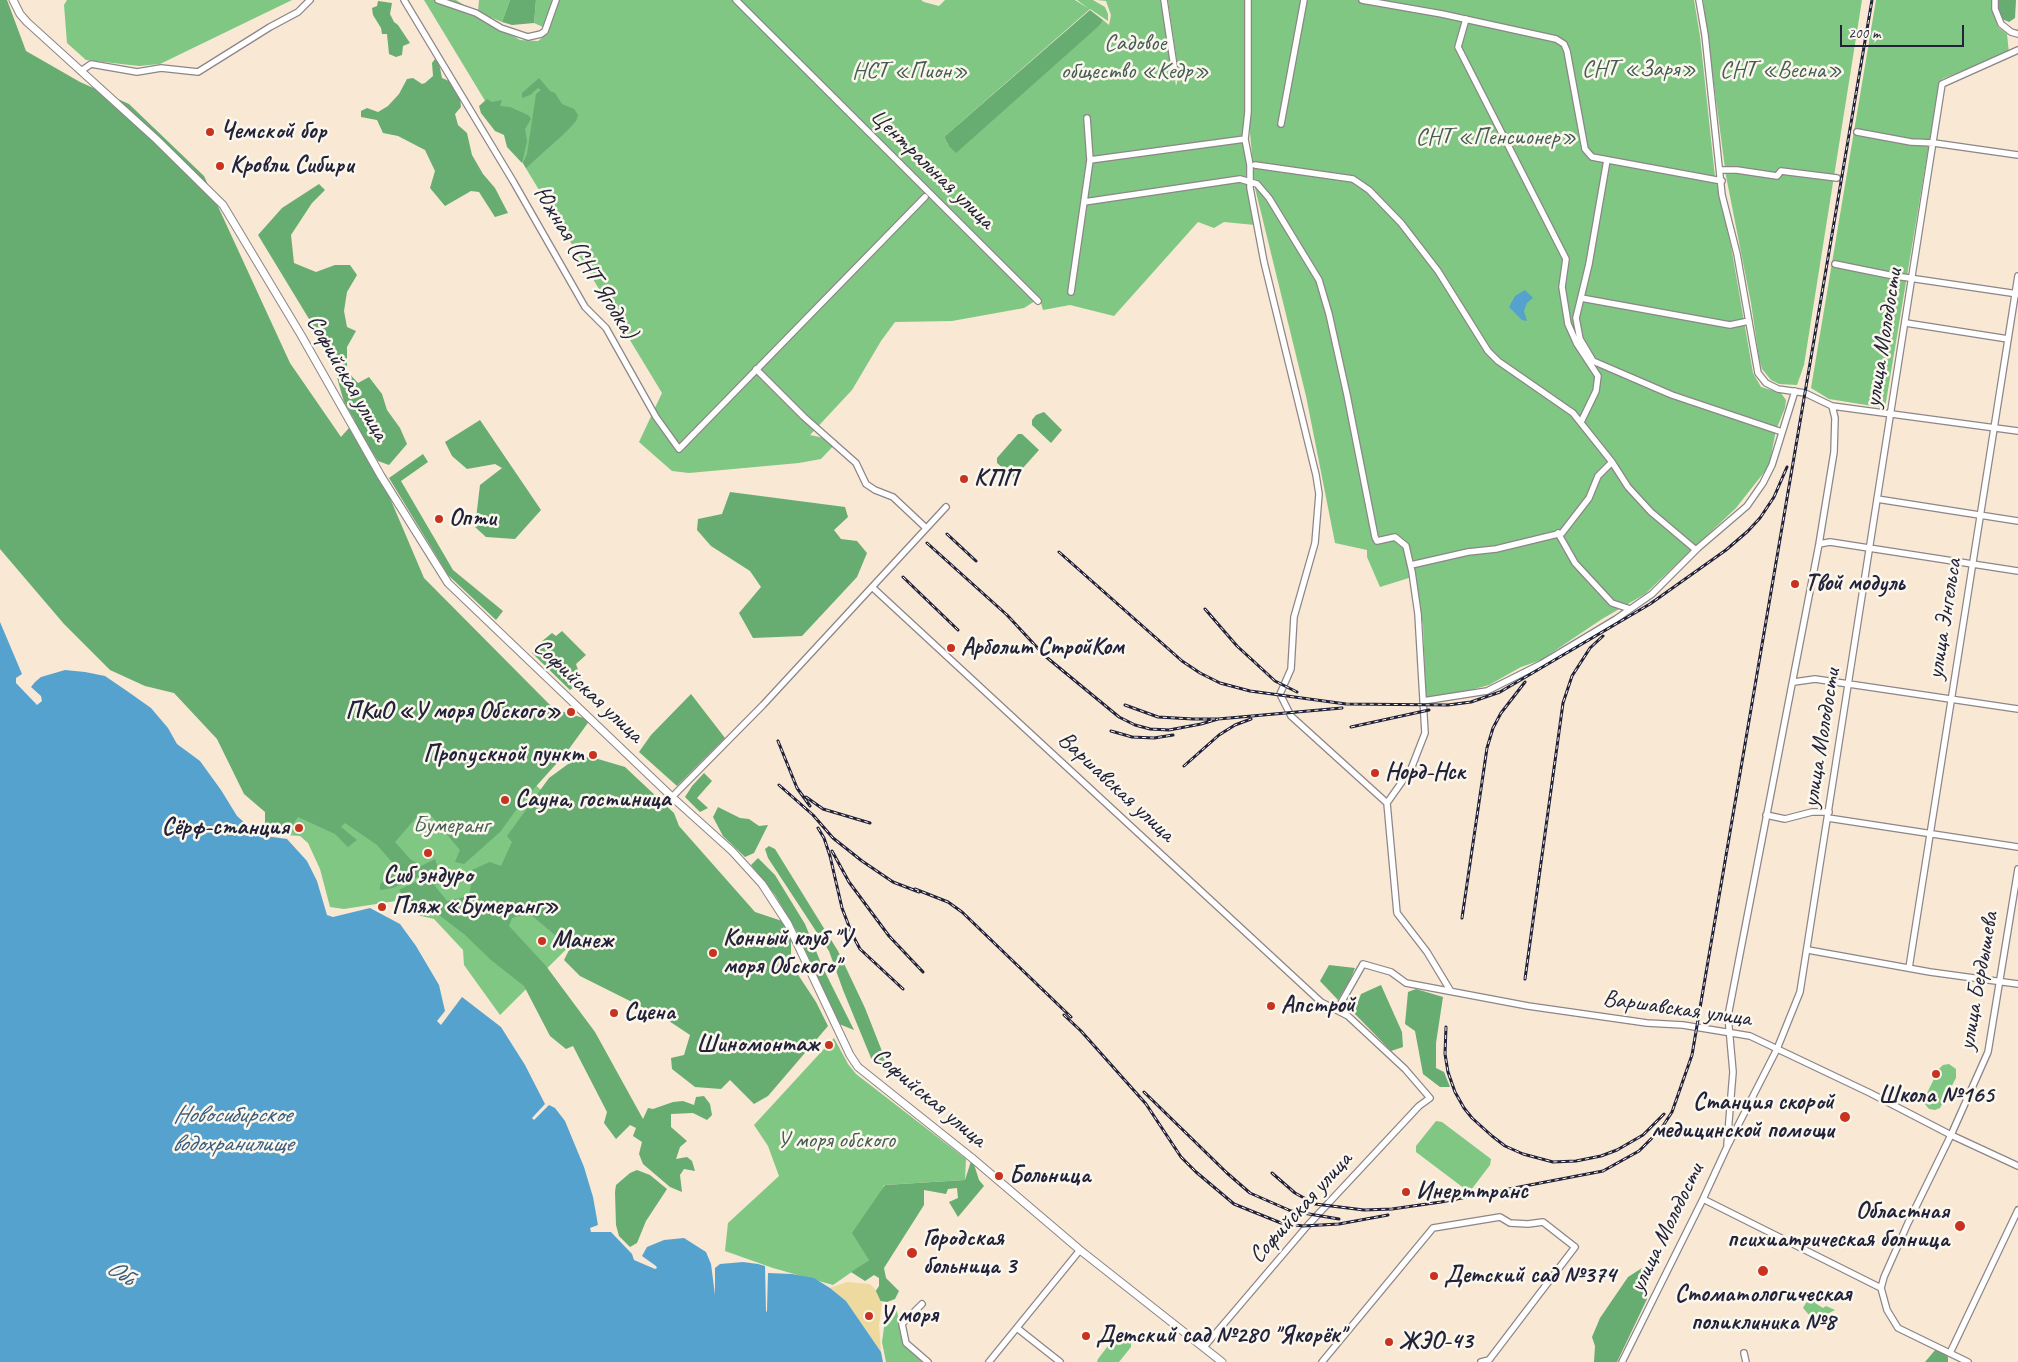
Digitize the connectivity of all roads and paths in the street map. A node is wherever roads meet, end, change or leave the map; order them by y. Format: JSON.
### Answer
{"nodes":[{"id":1,"x":13,"y":0,"type":"edge"},
{"id":2,"x":310,"y":0,"type":"edge"},
{"id":3,"x":404,"y":0,"type":"edge"},
{"id":4,"x":438,"y":0,"type":"edge"},
{"id":5,"x":556,"y":0,"type":"edge"},
{"id":6,"x":736,"y":0,"type":"edge"},
{"id":7,"x":1164,"y":0,"type":"edge"},
{"id":8,"x":1248,"y":0,"type":"edge"},
{"id":9,"x":1304,"y":0,"type":"edge"},
{"id":10,"x":1362,"y":0,"type":"edge"},
{"id":11,"x":1700,"y":0,"type":"edge"},
{"id":12,"x":1996,"y":0,"type":"edge"},
{"id":13,"x":1466,"y":19,"type":"junction"},
{"id":14,"x":2018,"y":34,"type":"edge"},
{"id":15,"x":2018,"y":50,"type":"edge"},
{"id":16,"x":81,"y":71,"type":"junction"},
{"id":17,"x":1175,"y":73,"type":"dead end"},
{"id":18,"x":1087,"y":118,"type":"dead end"},
{"id":19,"x":1281,"y":124,"type":"dead end"},
{"id":20,"x":1857,"y":132,"type":"dead end"},
{"id":21,"x":1245,"y":139,"type":"junction"},
{"id":22,"x":1934,"y":143,"type":"junction"},
{"id":23,"x":2018,"y":155,"type":"edge"},
{"id":24,"x":1090,"y":160,"type":"junction"},
{"id":25,"x":1607,"y":160,"type":"junction"},
{"id":26,"x":1255,"y":165,"type":"dead end"},
{"id":27,"x":1720,"y":170,"type":"junction"},
{"id":28,"x":1837,"y":178,"type":"dead end"},
{"id":29,"x":1722,"y":180,"type":"junction"},
{"id":30,"x":1251,"y":182,"type":"junction"},
{"id":31,"x":925,"y":197,"type":"dead end"},
{"id":32,"x":1084,"y":202,"type":"junction"},
{"id":33,"x":1834,"y":264,"type":"dead end"},
{"id":34,"x":2018,"y":276,"type":"edge"},
{"id":35,"x":1912,"y":279,"type":"junction"},
{"id":36,"x":1071,"y":292,"type":"dead end"},
{"id":37,"x":2017,"y":294,"type":"edge"},
{"id":38,"x":1581,"y":298,"type":"junction"},
{"id":39,"x":1038,"y":301,"type":"dead end"},
{"id":40,"x":1749,"y":321,"type":"junction"},
{"id":41,"x":1906,"y":323,"type":"junction"},
{"id":42,"x":2008,"y":340,"type":"junction"},
{"id":43,"x":756,"y":369,"type":"junction"},
{"id":44,"x":1796,"y":391,"type":"junction"},
{"id":45,"x":1832,"y":406,"type":"junction"},
{"id":46,"x":1891,"y":413,"type":"junction"},
{"id":47,"x":1581,"y":422,"type":"junction"},
{"id":48,"x":1993,"y":427,"type":"junction"},
{"id":49,"x":2018,"y":431,"type":"edge"},
{"id":50,"x":1782,"y":432,"type":"junction"},
{"id":51,"x":1612,"y":462,"type":"junction"},
{"id":52,"x":1878,"y":499,"type":"junction"},
{"id":53,"x":946,"y":507,"type":"dead end"},
{"id":54,"x":1980,"y":516,"type":"junction"},
{"id":55,"x":2018,"y":521,"type":"edge"},
{"id":56,"x":926,"y":528,"type":"junction"},
{"id":57,"x":1558,"y":534,"type":"junction"},
{"id":58,"x":1819,"y":544,"type":"junction"},
{"id":59,"x":1869,"y":548,"type":"junction"},
{"id":60,"x":1696,"y":550,"type":"junction"},
{"id":61,"x":1973,"y":564,"type":"junction"},
{"id":62,"x":1411,"y":565,"type":"junction"},
{"id":63,"x":2018,"y":571,"type":"edge"},
{"id":64,"x":872,"y":587,"type":"junction"},
{"id":65,"x":1630,"y":609,"type":"junction"},
{"id":66,"x":1794,"y":682,"type":"junction"},
{"id":67,"x":1849,"y":683,"type":"junction"},
{"id":68,"x":1951,"y":699,"type":"junction"},
{"id":69,"x":1423,"y":701,"type":"junction"},
{"id":70,"x":2018,"y":710,"type":"edge"},
{"id":71,"x":672,"y":797,"type":"junction"},
{"id":72,"x":1387,"y":803,"type":"junction"},
{"id":73,"x":1766,"y":815,"type":"junction"},
{"id":74,"x":1828,"y":815,"type":"junction"},
{"id":75,"x":1930,"y":834,"type":"junction"},
{"id":76,"x":2018,"y":847,"type":"edge"},
{"id":77,"x":2018,"y":869,"type":"edge"},
{"id":78,"x":1808,"y":950,"type":"junction"},
{"id":79,"x":1909,"y":968,"type":"junction"},
{"id":80,"x":2000,"y":981,"type":"junction"},
{"id":81,"x":2018,"y":984,"type":"edge"},
{"id":82,"x":1450,"y":990,"type":"junction"},
{"id":83,"x":1337,"y":1010,"type":"junction"},
{"id":84,"x":1729,"y":1031,"type":"junction"},
{"id":85,"x":1777,"y":1050,"type":"junction"},
{"id":86,"x":1430,"y":1098,"type":"joint"},
{"id":87,"x":1951,"y":1135,"type":"junction"},
{"id":88,"x":1726,"y":1147,"type":"junction"},
{"id":89,"x":2018,"y":1166,"type":"edge"},
{"id":90,"x":1703,"y":1199,"type":"junction"},
{"id":91,"x":2018,"y":1210,"type":"edge"},
{"id":92,"x":1080,"y":1250,"type":"junction"},
{"id":93,"x":1881,"y":1288,"type":"junction"},
{"id":94,"x":922,"y":1304,"type":"dead end"},
{"id":95,"x":1016,"y":1328,"type":"junction"},
{"id":96,"x":1204,"y":1347,"type":"junction"},
{"id":97,"x":1744,"y":1353,"type":"dead end"},
{"id":98,"x":1950,"y":1353,"type":"junction"},
{"id":99,"x":928,"y":1362,"type":"edge"},
{"id":100,"x":989,"y":1362,"type":"edge"},
{"id":101,"x":1060,"y":1362,"type":"edge"},
{"id":102,"x":1222,"y":1362,"type":"edge"},
{"id":103,"x":1322,"y":1362,"type":"edge"},
{"id":104,"x":1481,"y":1362,"type":"edge"},
{"id":105,"x":1622,"y":1362,"type":"edge"},
{"id":106,"x":1746,"y":1362,"type":"edge"},
{"id":107,"x":1968,"y":1362,"type":"edge"}],
"edges":[{"from":1,"to":16,"type":"main road","name":"Софийская улица"},
{"from":2,"to":16,"type":"street"},
{"from":3,"to":43,"type":"street","name":"Южная (СНТ Ягодка)"},
{"from":4,"to":5,"type":"street"},
{"from":6,"to":39,"type":"street","name":"Центральная улица"},
{"from":7,"to":17,"type":"street"},
{"from":8,"to":21,"type":"street"},
{"from":9,"to":19,"type":"street"},
{"from":10,"to":13,"type":"street"},
{"from":11,"to":27,"type":"street"},
{"from":12,"to":14,"type":"street"},
{"from":13,"to":25,"type":"street"},
{"from":13,"to":47,"type":"street"},
{"from":15,"to":22,"type":"street","name":"улица Молодости"},
{"from":16,"to":71,"type":"main road","name":"Софийская улица"},
{"from":18,"to":24,"type":"street"},
{"from":20,"to":22,"type":"street"},
{"from":21,"to":24,"type":"street"},
{"from":21,"to":30,"type":"street"},
{"from":22,"to":23,"type":"street"},
{"from":22,"to":35,"type":"street","name":"улица Молодости"},
{"from":24,"to":32,"type":"street"},
{"from":25,"to":29,"type":"street"},
{"from":25,"to":38,"type":"street"},
{"from":26,"to":47,"type":"street"},
{"from":27,"to":28,"type":"street"},
{"from":27,"to":29,"type":"street"},
{"from":29,"to":40,"type":"street"},
{"from":30,"to":32,"type":"street"},
{"from":30,"to":62,"type":"street"},
{"from":30,"to":72,"type":"street"},
{"from":31,"to":43,"type":"street"},
{"from":32,"to":36,"type":"street"},
{"from":33,"to":35,"type":"street"},
{"from":34,"to":37,"type":"street","name":"улица Энгельса"},
{"from":35,"to":37,"type":"street"},
{"from":35,"to":41,"type":"street","name":"улица Молодости"},
{"from":37,"to":42,"type":"street","name":"улица Энгельса"},
{"from":38,"to":40,"type":"street"},
{"from":38,"to":50,"type":"street"},
{"from":40,"to":44,"type":"street"},
{"from":41,"to":42,"type":"street"},
{"from":41,"to":46,"type":"street","name":"улица Молодости"},
{"from":42,"to":48,"type":"street","name":"улица Энгельса"},
{"from":43,"to":56,"type":"street"},
{"from":44,"to":45,"type":"street"},
{"from":44,"to":50,"type":"street"},
{"from":45,"to":46,"type":"street"},
{"from":45,"to":58,"type":"street"},
{"from":46,"to":48,"type":"street"},
{"from":46,"to":52,"type":"street","name":"улица Молодости"},
{"from":47,"to":51,"type":"street"},
{"from":48,"to":49,"type":"street"},
{"from":48,"to":54,"type":"street","name":"улица Энгельса"},
{"from":50,"to":60,"type":"street"},
{"from":51,"to":57,"type":"street"},
{"from":51,"to":60,"type":"street"},
{"from":52,"to":54,"type":"street"},
{"from":52,"to":59,"type":"street","name":"улица Молодости"},
{"from":53,"to":56,"type":"street"},
{"from":54,"to":55,"type":"street"},
{"from":54,"to":61,"type":"street","name":"улица Энгельса"},
{"from":56,"to":64,"type":"street"},
{"from":57,"to":62,"type":"street"},
{"from":57,"to":65,"type":"street"},
{"from":58,"to":59,"type":"street"},
{"from":58,"to":66,"type":"street"},
{"from":59,"to":61,"type":"street"},
{"from":59,"to":67,"type":"street","name":"улица Молодости"},
{"from":60,"to":65,"type":"street"},
{"from":61,"to":63,"type":"street"},
{"from":61,"to":68,"type":"street","name":"улица Энгельса"},
{"from":62,"to":69,"type":"street"},
{"from":64,"to":71,"type":"street"},
{"from":64,"to":83,"type":"street","name":"Варшавская улица"},
{"from":65,"to":69,"type":"street"},
{"from":66,"to":67,"type":"street"},
{"from":66,"to":73,"type":"street"},
{"from":67,"to":68,"type":"street"},
{"from":67,"to":74,"type":"street","name":"улица Молодости"},
{"from":68,"to":70,"type":"street"},
{"from":68,"to":75,"type":"street","name":"улица Энгельса"},
{"from":69,"to":72,"type":"street"},
{"from":71,"to":92,"type":"main road","name":"Софийская улица"},
{"from":72,"to":82,"type":"street"},
{"from":73,"to":74,"type":"street"},
{"from":73,"to":84,"type":"street"},
{"from":74,"to":75,"type":"street"},
{"from":74,"to":78,"type":"street","name":"улица Молодости"},
{"from":75,"to":76,"type":"street"},
{"from":75,"to":79,"type":"street","name":"улица Энгельса"},
{"from":77,"to":80,"type":"street","name":"улица Бердышева"},
{"from":78,"to":79,"type":"street"},
{"from":78,"to":85,"type":"street","name":"улица Молодости"},
{"from":79,"to":80,"type":"street"},
{"from":80,"to":81,"type":"street"},
{"from":80,"to":87,"type":"street","name":"улица Бердышева"},
{"from":82,"to":83,"type":"street","name":"Варшавская улица"},
{"from":82,"to":84,"type":"street","name":"Варшавская улица"},
{"from":83,"to":86,"type":"street","name":"Варшавская улица"},
{"from":84,"to":85,"type":"street","name":"Варшавская улица"},
{"from":84,"to":88,"type":"street"},
{"from":85,"to":87,"type":"street","name":"Варшавская улица"},
{"from":85,"to":88,"type":"street","name":"улица Молодости"},
{"from":86,"to":96,"type":"street","name":"Софийская улица"},
{"from":87,"to":89,"type":"street","name":"Варшавская улица"},
{"from":87,"to":93,"type":"street","name":"улица Бердышева"},
{"from":88,"to":90,"type":"street","name":"улица Молодости"},
{"from":90,"to":93,"type":"street"},
{"from":90,"to":105,"type":"street","name":"улица Молодости"},
{"from":91,"to":98,"type":"street"},
{"from":92,"to":95,"type":"street"},
{"from":92,"to":96,"type":"main road","name":"Софийская улица"},
{"from":93,"to":98,"type":"street"},
{"from":94,"to":99,"type":"street"},
{"from":95,"to":100,"type":"street"},
{"from":95,"to":101,"type":"street"},
{"from":96,"to":102,"type":"main road","name":"Софийская улица"},
{"from":97,"to":106,"type":"street"},
{"from":98,"to":107,"type":"street"},
{"from":103,"to":104,"type":"street"}]}
